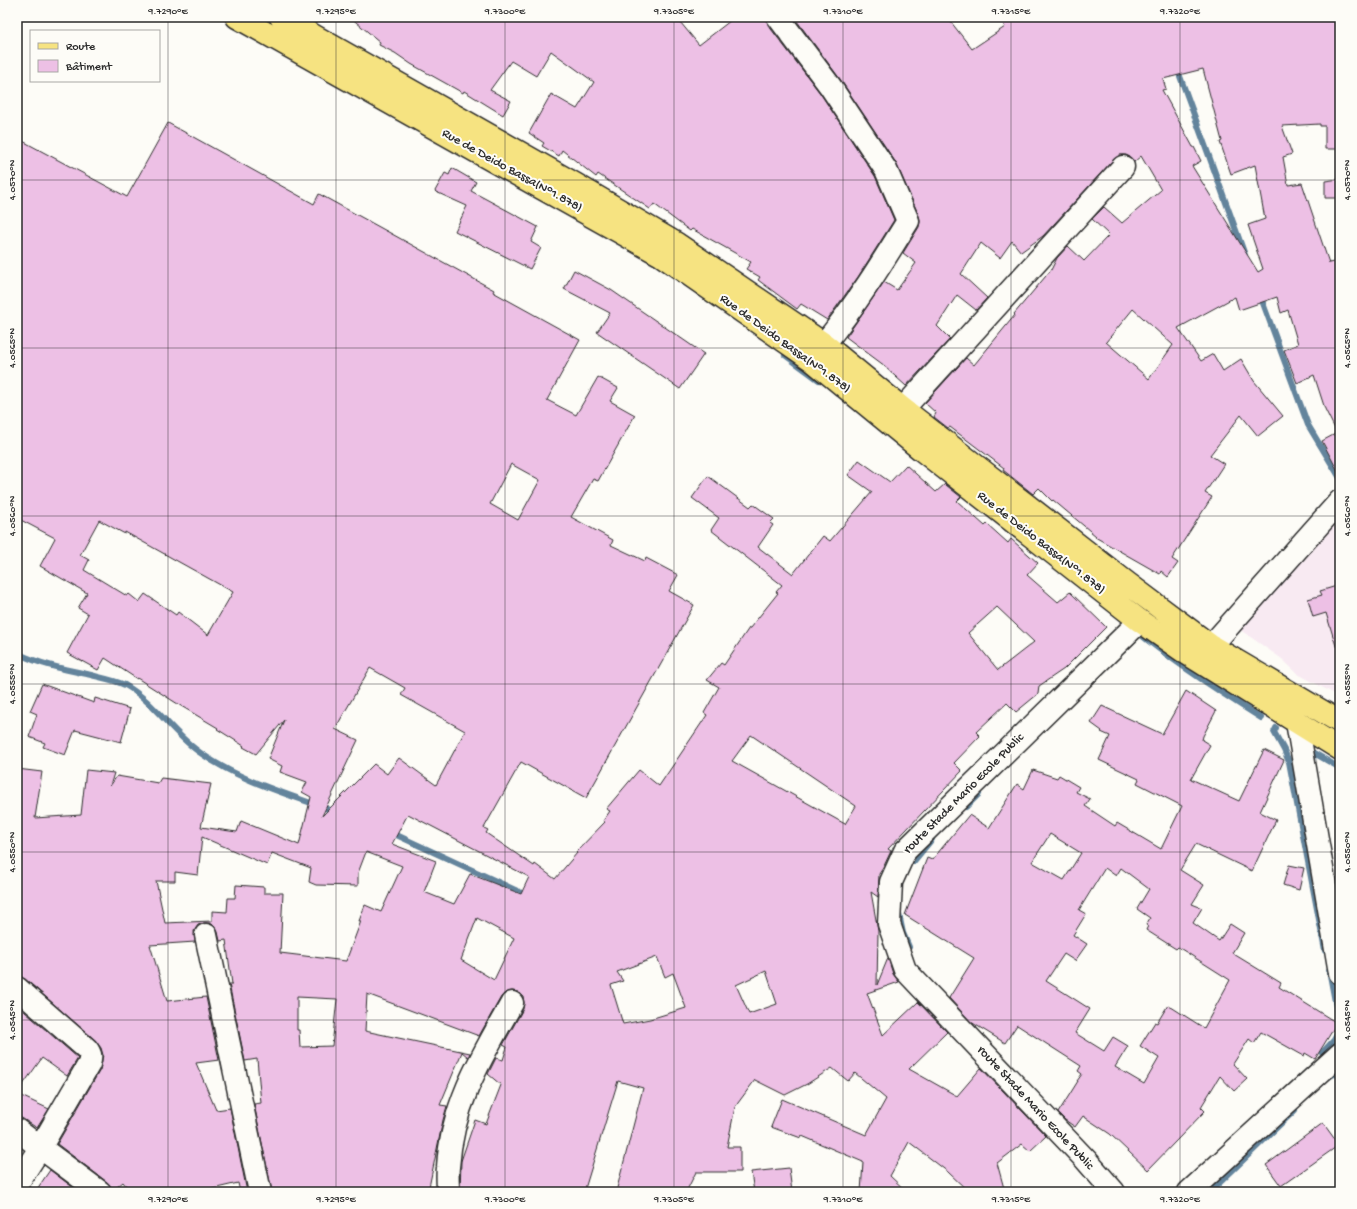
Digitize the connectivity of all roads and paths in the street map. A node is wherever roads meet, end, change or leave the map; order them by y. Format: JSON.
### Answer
{"nodes":[{"id":1,"x":237,"y":17,"type":"edge"},
{"id":2,"x":281,"y":17,"type":"edge"},
{"id":3,"x":778,"y":17,"type":"edge"},
{"id":4,"x":1123,"y":166,"type":"dead end"},
{"id":5,"x":824,"y":344,"type":"junction"},
{"id":6,"x":896,"y":416,"type":"junction"},
{"id":7,"x":1340,"y":501,"type":"edge"},
{"id":8,"x":1140,"y":621,"type":"junction"},
{"id":9,"x":1212,"y":646,"type":"junction"},
{"id":10,"x":1297,"y":722,"type":"junction"},
{"id":11,"x":1340,"y":722,"type":"edge"},
{"id":12,"x":1340,"y":749,"type":"edge"},
{"id":13,"x":206,"y":935,"type":"dead end"},
{"id":14,"x":1340,"y":973,"type":"edge"},
{"id":15,"x":17,"y":988,"type":"edge"},
{"id":16,"x":512,"y":1003,"type":"dead end"},
{"id":17,"x":1340,"y":1054,"type":"edge"},
{"id":18,"x":17,"y":1130,"type":"edge"},
{"id":19,"x":40,"y":1148,"type":"junction"},
{"id":20,"x":17,"y":1184,"type":"edge"},
{"id":21,"x":100,"y":1192,"type":"edge"},
{"id":22,"x":260,"y":1192,"type":"edge"},
{"id":23,"x":448,"y":1192,"type":"edge"},
{"id":24,"x":1114,"y":1192,"type":"edge"},
{"id":25,"x":1189,"y":1192,"type":"edge"}],
"edges":[{"from":1,"to":6,"type":"main road","name":"Rue de Deido Bassa(N°1.878)"},
{"from":2,"to":5,"type":"main road"},
{"from":3,"to":5,"type":"street"},
{"from":4,"to":6,"type":"street"},
{"from":5,"to":6,"type":"main road"},
{"from":6,"to":8,"type":"main road","name":"Rue de Deido Bassa(N°1.878)"},
{"from":6,"to":9,"type":"main road"},
{"from":7,"to":9,"type":"street"},
{"from":8,"to":10,"type":"main road","name":"Rue de Deido Bassa(N°1.878)"},
{"from":8,"to":24,"type":"street","name":"route Stade Mario Ecole Public"},
{"from":9,"to":11,"type":"main road"},
{"from":10,"to":12,"type":"main road","name":"Rue de Deido Bassa(N°1.878)"},
{"from":10,"to":14,"type":"street"},
{"from":13,"to":22,"type":"street"},
{"from":15,"to":19,"type":"street"},
{"from":16,"to":23,"type":"street"},
{"from":17,"to":25,"type":"street"},
{"from":18,"to":19,"type":"street"},
{"from":19,"to":20,"type":"street"},
{"from":19,"to":21,"type":"street"}]}
